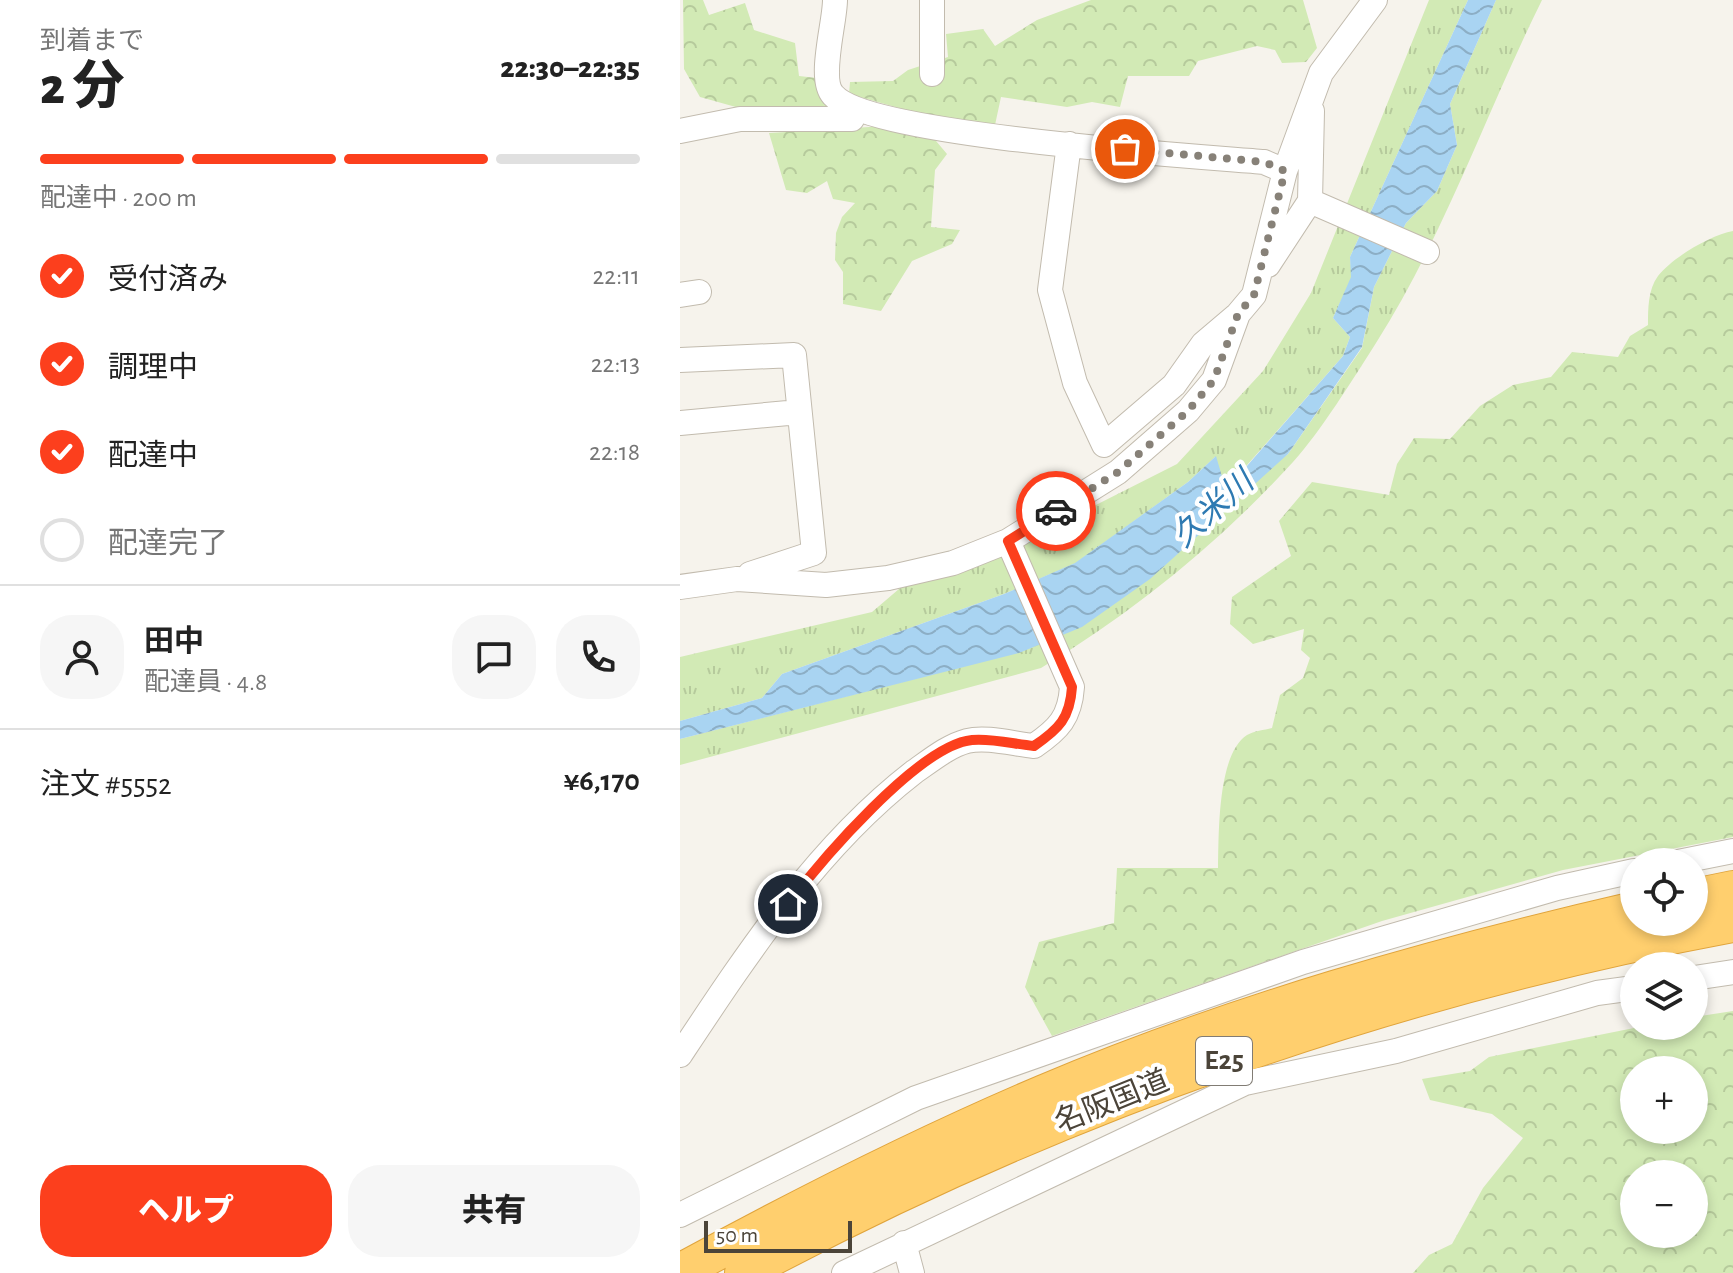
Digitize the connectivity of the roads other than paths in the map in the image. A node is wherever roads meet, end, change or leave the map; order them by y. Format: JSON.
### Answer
{"nodes":[{"id":1,"x":835,"y":0,"type":"edge"},
{"id":2,"x":932,"y":0,"type":"edge"},
{"id":3,"x":1375,"y":0,"type":"edge"},
{"id":4,"x":932,"y":74,"type":"dead end"},
{"id":5,"x":1311,"y":100,"type":"junction"},
{"id":6,"x":852,"y":119,"type":"dead end"},
{"id":7,"x":680,"y":131,"type":"edge"},
{"id":8,"x":1069,"y":144,"type":"junction"},
{"id":9,"x":1285,"y":171,"type":"junction"},
{"id":10,"x":1310,"y":201,"type":"junction"},
{"id":11,"x":1427,"y":252,"type":"dead end"},
{"id":12,"x":1260,"y":274,"type":"junction"},
{"id":13,"x":1238,"y":314,"type":"junction"},
{"id":14,"x":680,"y":360,"type":"edge"},
{"id":15,"x":799,"y":412,"type":"junction"},
{"id":16,"x":680,"y":423,"type":"edge"},
{"id":17,"x":1008,"y":541,"type":"junction"},
{"id":18,"x":737,"y":579,"type":"junction"},
{"id":19,"x":680,"y":587,"type":"edge"},
{"id":20,"x":1733,"y":851,"type":"edge"},
{"id":21,"x":1708,"y":856,"type":"edge"},
{"id":22,"x":1620,"y":874,"type":"edge"},
{"id":23,"x":1733,"y":889,"type":"edge"},
{"id":24,"x":1708,"y":894,"type":"edge"},
{"id":25,"x":1620,"y":914,"type":"edge"},
{"id":26,"x":1733,"y":924,"type":"edge"},
{"id":27,"x":1733,"y":936,"type":"edge"},
{"id":28,"x":1555,"y":962,"type":"junction"},
{"id":29,"x":1733,"y":972,"type":"edge"},
{"id":30,"x":1708,"y":976,"type":"edge"},
{"id":31,"x":1620,"y":990,"type":"edge"},
{"id":32,"x":680,"y":1055,"type":"edge"},
{"id":33,"x":680,"y":1215,"type":"edge"},
{"id":34,"x":904,"y":1243,"type":"junction"},
{"id":35,"x":680,"y":1272,"type":"edge"},
{"id":36,"x":743,"y":1273,"type":"edge"},
{"id":37,"x":844,"y":1273,"type":"edge"},
{"id":38,"x":912,"y":1273,"type":"edge"}],
"edges":[{"from":1,"to":8,"type":"street"},
{"from":2,"to":4,"type":"street"},
{"from":3,"to":5,"type":"street"},
{"from":5,"to":9,"type":"street"},
{"from":5,"to":10,"type":"street"},
{"from":6,"to":7,"type":"street"},
{"from":8,"to":9,"type":"street"},
{"from":8,"to":13,"type":"street"},
{"from":9,"to":12,"type":"street"},
{"from":10,"to":11,"type":"street"},
{"from":10,"to":12,"type":"street"},
{"from":12,"to":13,"type":"street"},
{"from":13,"to":17,"type":"street"},
{"from":14,"to":15,"type":"street"},
{"from":15,"to":16,"type":"street"},
{"from":15,"to":18,"type":"street"},
{"from":17,"to":18,"type":"street"},
{"from":17,"to":32,"type":"street"},
{"from":18,"to":19,"type":"street"},
{"from":20,"to":21,"type":"street"},
{"from":22,"to":33,"type":"street"},
{"from":23,"to":24,"type":"highway"},
{"from":25,"to":35,"type":"highway","name":"名阪国道","number":"E25"},
{"from":26,"to":28,"type":"highway","name":"名阪国道","number":"E25"},
{"from":27,"to":28,"type":"highway"},
{"from":28,"to":36,"type":"highway","name":"名阪国道","number":"E25"},
{"from":29,"to":30,"type":"street"},
{"from":31,"to":34,"type":"street"},
{"from":34,"to":37,"type":"street"},
{"from":34,"to":38,"type":"street"}]}
